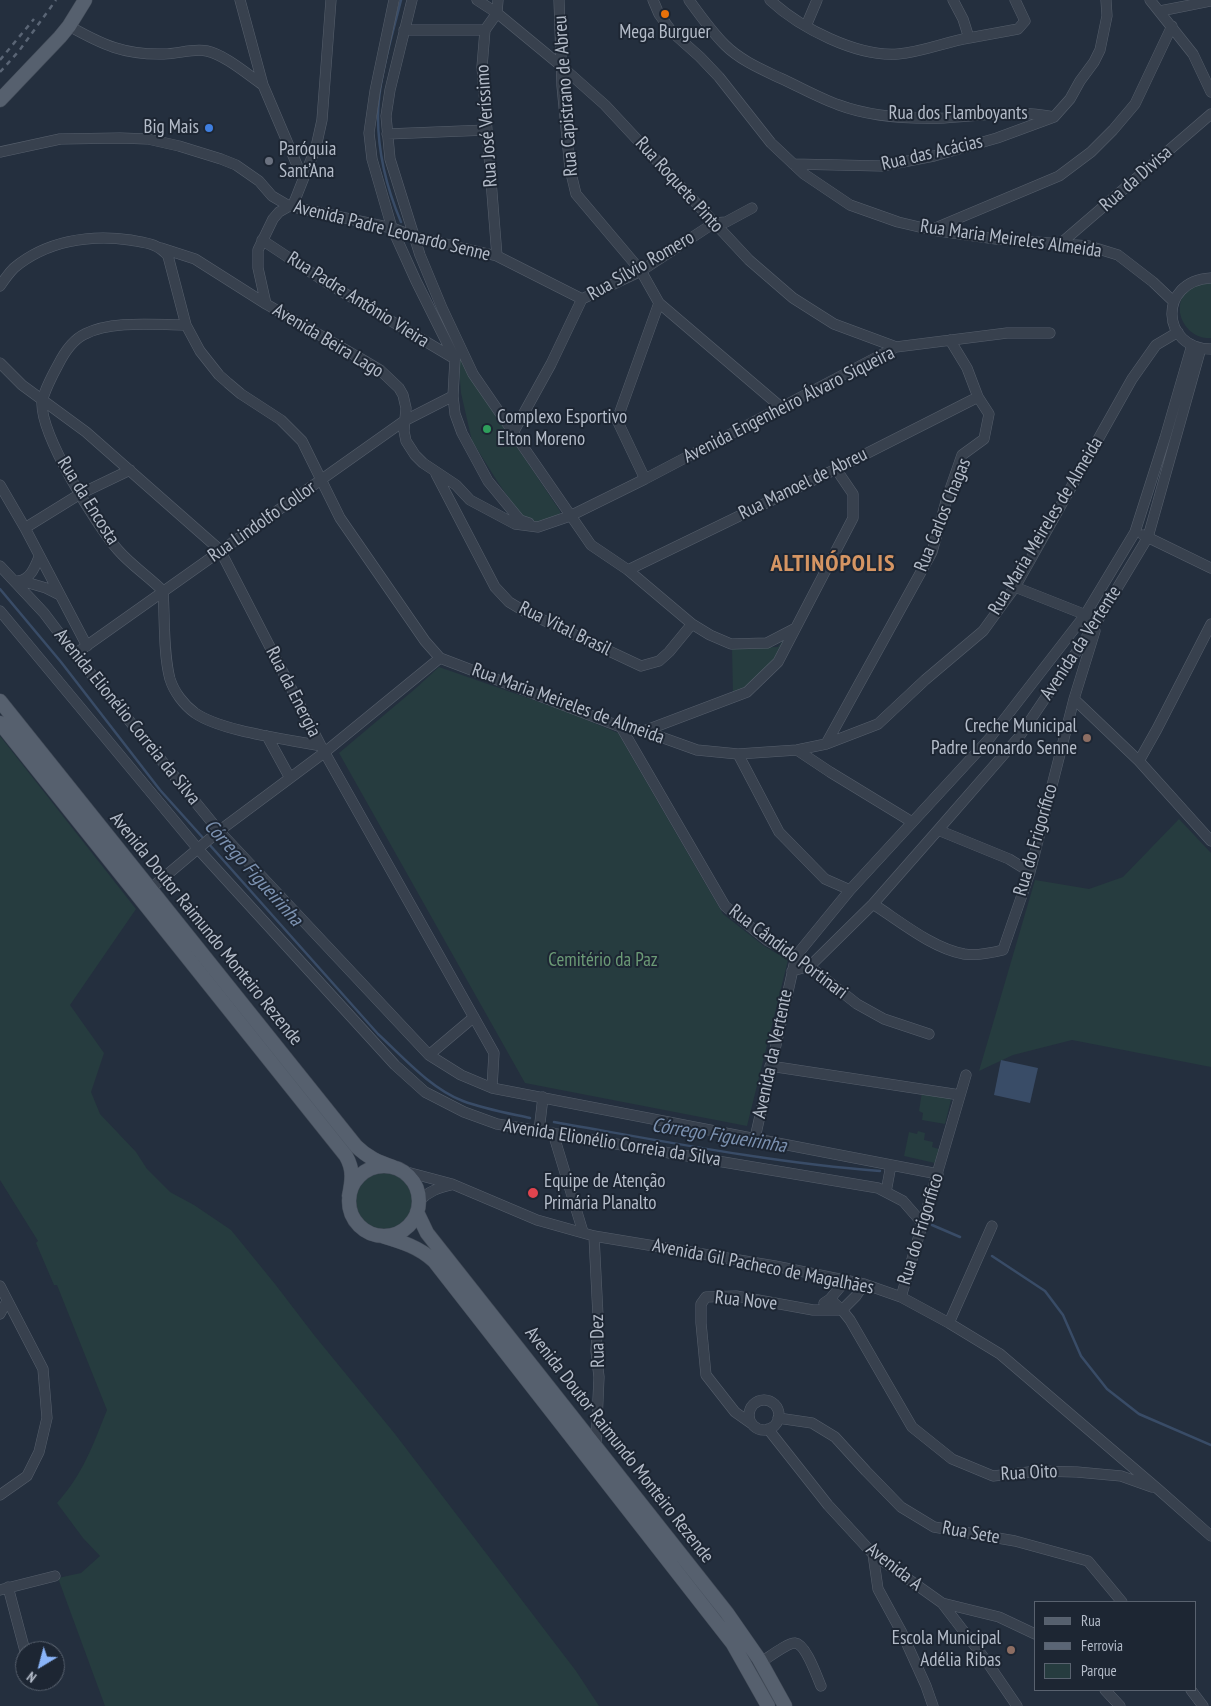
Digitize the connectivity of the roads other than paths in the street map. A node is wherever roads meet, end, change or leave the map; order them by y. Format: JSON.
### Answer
{"nodes":[{"id":1,"x":85,"y":0,"type":"edge"},
{"id":2,"x":240,"y":0,"type":"edge"},
{"id":3,"x":331,"y":0,"type":"edge"},
{"id":4,"x":394,"y":0,"type":"edge"},
{"id":5,"x":412,"y":0,"type":"edge"},
{"id":6,"x":477,"y":0,"type":"edge"},
{"id":7,"x":498,"y":0,"type":"edge"},
{"id":8,"x":559,"y":0,"type":"edge"},
{"id":9,"x":653,"y":0,"type":"edge"},
{"id":10,"x":689,"y":0,"type":"edge"},
{"id":11,"x":770,"y":0,"type":"edge"},
{"id":12,"x":817,"y":0,"type":"edge"},
{"id":13,"x":953,"y":0,"type":"edge"},
{"id":14,"x":1015,"y":0,"type":"edge"},
{"id":15,"x":1106,"y":0,"type":"edge"},
{"id":16,"x":1150,"y":0,"type":"edge"},
{"id":17,"x":1211,"y":1,"type":"edge"},
{"id":18,"x":1160,"y":11,"type":"junction"},
{"id":19,"x":497,"y":13,"type":"junction"},
{"id":20,"x":69,"y":26,"type":"junction"},
{"id":21,"x":806,"y":26,"type":"junction"},
{"id":22,"x":1172,"y":26,"type":"junction"},
{"id":23,"x":404,"y":30,"type":"junction"},
{"id":24,"x":485,"y":30,"type":"junction"},
{"id":25,"x":969,"y":38,"type":"junction"},
{"id":26,"x":560,"y":65,"type":"junction"},
{"id":27,"x":263,"y":85,"type":"junction"},
{"id":28,"x":1211,"y":92,"type":"edge"},
{"id":29,"x":0,"y":100,"type":"edge"},
{"id":30,"x":1211,"y":114,"type":"edge"},
{"id":31,"x":1054,"y":117,"type":"junction"},
{"id":32,"x":487,"y":130,"type":"junction"},
{"id":33,"x":388,"y":134,"type":"junction"},
{"id":34,"x":1,"y":152,"type":"edge"},
{"id":35,"x":793,"y":164,"type":"junction"},
{"id":36,"x":303,"y":179,"type":"junction"},
{"id":37,"x":289,"y":206,"type":"junction"},
{"id":38,"x":752,"y":208,"type":"dead end"},
{"id":39,"x":714,"y":223,"type":"junction"},
{"id":40,"x":392,"y":228,"type":"junction"},
{"id":41,"x":932,"y":230,"type":"junction"},
{"id":42,"x":416,"y":237,"type":"junction"},
{"id":43,"x":262,"y":240,"type":"junction"},
{"id":44,"x":1060,"y":244,"type":"junction"},
{"id":45,"x":160,"y":247,"type":"junction"},
{"id":46,"x":497,"y":256,"type":"junction"},
{"id":47,"x":641,"y":271,"type":"junction"},
{"id":48,"x":1211,"y":278,"type":"edge"},
{"id":49,"x":0,"y":286,"type":"edge"},
{"id":50,"x":582,"y":299,"type":"junction"},
{"id":51,"x":1174,"y":302,"type":"junction"},
{"id":52,"x":659,"y":303,"type":"junction"},
{"id":53,"x":266,"y":304,"type":"junction"},
{"id":54,"x":186,"y":325,"type":"junction"},
{"id":55,"x":1178,"y":332,"type":"junction"},
{"id":56,"x":1050,"y":333,"type":"dead end"},
{"id":57,"x":950,"y":340,"type":"junction"},
{"id":58,"x":1201,"y":347,"type":"edge"},
{"id":59,"x":896,"y":348,"type":"junction"},
{"id":60,"x":455,"y":359,"type":"junction"},
{"id":61,"x":0,"y":363,"type":"edge"},
{"id":62,"x":452,"y":396,"type":"junction"},
{"id":63,"x":978,"y":397,"type":"junction"},
{"id":64,"x":42,"y":401,"type":"junction"},
{"id":65,"x":782,"y":408,"type":"junction"},
{"id":66,"x":404,"y":421,"type":"junction"},
{"id":67,"x":514,"y":431,"type":"junction"},
{"id":68,"x":836,"y":469,"type":"junction"},
{"id":69,"x":130,"y":470,"type":"junction"},
{"id":70,"x":435,"y":471,"type":"junction"},
{"id":71,"x":645,"y":479,"type":"junction"},
{"id":72,"x":321,"y":481,"type":"junction"},
{"id":73,"x":0,"y":485,"type":"edge"},
{"id":74,"x":80,"y":494,"type":"junction"},
{"id":75,"x":570,"y":516,"type":"junction"},
{"id":76,"x":538,"y":527,"type":"junction"},
{"id":77,"x":25,"y":528,"type":"junction"},
{"id":78,"x":1135,"y":532,"type":"junction"},
{"id":79,"x":1148,"y":537,"type":"junction"},
{"id":80,"x":220,"y":550,"type":"junction"},
{"id":81,"x":39,"y":557,"type":"junction"},
{"id":82,"x":0,"y":566,"type":"edge"},
{"id":83,"x":1211,"y":568,"type":"edge"},
{"id":84,"x":628,"y":570,"type":"junction"},
{"id":85,"x":18,"y":581,"type":"junction"},
{"id":86,"x":1015,"y":587,"type":"junction"},
{"id":87,"x":163,"y":591,"type":"junction"},
{"id":88,"x":60,"y":595,"type":"junction"},
{"id":89,"x":64,"y":605,"type":"junction"},
{"id":90,"x":0,"y":611,"type":"edge"},
{"id":91,"x":44,"y":614,"type":"junction"},
{"id":92,"x":1085,"y":615,"type":"junction"},
{"id":93,"x":1098,"y":620,"type":"junction"},
{"id":94,"x":692,"y":624,"type":"junction"},
{"id":95,"x":1211,"y":624,"type":"edge"},
{"id":96,"x":794,"y":629,"type":"junction"},
{"id":97,"x":87,"y":646,"type":"junction"},
{"id":98,"x":75,"y":654,"type":"junction"},
{"id":99,"x":440,"y":658,"type":"junction"},
{"id":100,"x":1074,"y":700,"type":"junction"},
{"id":101,"x":0,"y":701,"type":"edge"},
{"id":102,"x":0,"y":723,"type":"edge"},
{"id":103,"x":621,"y":728,"type":"junction"},
{"id":104,"x":644,"y":731,"type":"junction"},
{"id":105,"x":267,"y":736,"type":"junction"},
{"id":106,"x":826,"y":744,"type":"junction"},
{"id":107,"x":323,"y":749,"type":"junction"},
{"id":108,"x":797,"y":750,"type":"junction"},
{"id":109,"x":738,"y":754,"type":"junction"},
{"id":110,"x":1139,"y":761,"type":"junction"},
{"id":111,"x":290,"y":778,"type":"junction"},
{"id":112,"x":912,"y":822,"type":"junction"},
{"id":113,"x":938,"y":830,"type":"junction"},
{"id":114,"x":219,"y":831,"type":"junction"},
{"id":115,"x":1211,"y":841,"type":"edge"},
{"id":116,"x":198,"y":849,"type":"junction"},
{"id":117,"x":1030,"y":872,"type":"junction"},
{"id":118,"x":150,"y":889,"type":"junction"},
{"id":119,"x":850,"y":890,"type":"junction"},
{"id":120,"x":873,"y":904,"type":"junction"},
{"id":121,"x":796,"y":956,"type":"junction"},
{"id":122,"x":810,"y":966,"type":"junction"},
{"id":123,"x":792,"y":971,"type":"junction"},
{"id":124,"x":474,"y":1017,"type":"junction"},
{"id":125,"x":929,"y":1034,"type":"dead end"},
{"id":126,"x":429,"y":1055,"type":"junction"},
{"id":127,"x":770,"y":1066,"type":"junction"},
{"id":128,"x":966,"y":1074,"type":"dead end"},
{"id":129,"x":492,"y":1088,"type":"junction"},
{"id":130,"x":960,"y":1095,"type":"junction"},
{"id":131,"x":543,"y":1097,"type":"junction"},
{"id":132,"x":539,"y":1131,"type":"junction"},
{"id":133,"x":552,"y":1133,"type":"junction"},
{"id":134,"x":755,"y":1138,"type":"junction"},
{"id":135,"x":891,"y":1165,"type":"junction"},
{"id":136,"x":398,"y":1169,"type":"junction"},
{"id":137,"x":938,"y":1174,"type":"junction"},
{"id":138,"x":452,"y":1184,"type":"junction"},
{"id":139,"x":886,"y":1192,"type":"junction"},
{"id":140,"x":349,"y":1196,"type":"junction"},
{"id":141,"x":418,"y":1206,"type":"junction"},
{"id":142,"x":923,"y":1224,"type":"junction"},
{"id":143,"x":992,"y":1226,"type":"dead end"},
{"id":144,"x":583,"y":1232,"type":"junction"},
{"id":145,"x":382,"y":1236,"type":"junction"},
{"id":146,"x":594,"y":1236,"type":"junction"},
{"id":147,"x":846,"y":1280,"type":"junction"},
{"id":148,"x":864,"y":1284,"type":"junction"},
{"id":149,"x":0,"y":1286,"type":"edge"},
{"id":150,"x":901,"y":1297,"type":"junction"},
{"id":151,"x":830,"y":1299,"type":"junction"},
{"id":152,"x":7,"y":1301,"type":"junction"},
{"id":153,"x":813,"y":1310,"type":"junction"},
{"id":154,"x":842,"y":1310,"type":"junction"},
{"id":155,"x":0,"y":1314,"type":"edge"},
{"id":156,"x":949,"y":1323,"type":"junction"},
{"id":157,"x":778,"y":1418,"type":"junction"},
{"id":158,"x":752,"y":1424,"type":"junction"},
{"id":159,"x":768,"y":1429,"type":"junction"},
{"id":160,"x":596,"y":1446,"type":"junction"},
{"id":161,"x":1159,"y":1490,"type":"junction"},
{"id":162,"x":0,"y":1495,"type":"edge"},
{"id":163,"x":1211,"y":1536,"type":"edge"},
{"id":164,"x":873,"y":1554,"type":"junction"},
{"id":165,"x":55,"y":1576,"type":"dead end"},
{"id":166,"x":4,"y":1588,"type":"edge"},
{"id":167,"x":1121,"y":1601,"type":"edge"},
{"id":168,"x":942,"y":1603,"type":"junction"},
{"id":169,"x":1034,"y":1634,"type":"edge"},
{"id":170,"x":22,"y":1641,"type":"edge"},
{"id":171,"x":761,"y":1662,"type":"junction"},
{"id":172,"x":821,"y":1686,"type":"dead end"},
{"id":173,"x":1106,"y":1691,"type":"edge"},
{"id":174,"x":1192,"y":1691,"type":"edge"},
{"id":175,"x":768,"y":1706,"type":"edge"},
{"id":176,"x":785,"y":1706,"type":"edge"},
{"id":177,"x":933,"y":1706,"type":"edge"},
{"id":178,"x":1017,"y":1706,"type":"edge"},
{"id":179,"x":1120,"y":1706,"type":"edge"},
{"id":180,"x":1203,"y":1706,"type":"edge"}],
"edges":[{"from":1,"to":20,"type":"main road"},
{"from":2,"to":27,"type":"street"},
{"from":3,"to":36,"type":"street","name":"Avenida Beira Lago"},
{"from":4,"to":40,"type":"street"},
{"from":5,"to":23,"type":"street"},
{"from":6,"to":19,"type":"street","name":"Rua Roquete Pinto"},
{"from":7,"to":19,"type":"street"},
{"from":8,"to":26,"type":"street","name":"Rua Capistrano de Abreu"},
{"from":9,"to":35,"type":"street","name":"Rua Maria Meireles Almeida"},
{"from":10,"to":31,"type":"street","name":"Rua dos Flamboyants"},
{"from":11,"to":21,"type":"street"},
{"from":12,"to":21,"type":"street"},
{"from":13,"to":25,"type":"street"},
{"from":14,"to":25,"type":"street"},
{"from":15,"to":31,"type":"street","name":"Rua das Acácias"},
{"from":16,"to":18,"type":"street"},
{"from":17,"to":18,"type":"street"},
{"from":18,"to":22,"type":"street"},
{"from":19,"to":24,"type":"street"},
{"from":19,"to":26,"type":"street","name":"Rua Roquete Pinto"},
{"from":20,"to":27,"type":"street"},
{"from":20,"to":29,"type":"main road"},
{"from":21,"to":25,"type":"street"},
{"from":22,"to":28,"type":"street"},
{"from":22,"to":41,"type":"street"},
{"from":23,"to":24,"type":"street"},
{"from":23,"to":33,"type":"street"},
{"from":24,"to":32,"type":"street","name":"Rua José Veríssimo"},
{"from":26,"to":39,"type":"street","name":"Rua Roquete Pinto"},
{"from":26,"to":47,"type":"street","name":"Rua Capistrano de Abreu"},
{"from":27,"to":36,"type":"street"},
{"from":30,"to":44,"type":"street","name":"Rua da Divisa"},
{"from":31,"to":35,"type":"street","name":"Rua das Acácias"},
{"from":32,"to":33,"type":"street"},
{"from":32,"to":46,"type":"street","name":"Rua José Veríssimo"},
{"from":33,"to":42,"type":"street"},
{"from":34,"to":37,"type":"street","name":"Avenida Padre Leonardo Senne"},
{"from":35,"to":41,"type":"street","name":"Rua Maria Meireles Almeida"},
{"from":36,"to":37,"type":"street","name":"Avenida Beira Lago"},
{"from":37,"to":40,"type":"street","name":"Avenida Padre Leonardo Senne"},
{"from":37,"to":43,"type":"street","name":"Avenida Beira Lago"},
{"from":38,"to":39,"type":"street","name":"Rua Sílvio Romero"},
{"from":39,"to":47,"type":"street","name":"Rua Sílvio Romero"},
{"from":39,"to":59,"type":"street","name":"Rua Roquete Pinto"},
{"from":40,"to":42,"type":"street","name":"Avenida Padre Leonardo Senne"},
{"from":40,"to":60,"type":"street"},
{"from":41,"to":44,"type":"street","name":"Rua Maria Meireles Almeida"},
{"from":42,"to":46,"type":"street","name":"Avenida Padre Leonardo Senne"},
{"from":42,"to":67,"type":"street"},
{"from":43,"to":53,"type":"street","name":"Avenida Beira Lago"},
{"from":43,"to":60,"type":"street","name":"Rua Padre Antônio Vieira"},
{"from":44,"to":51,"type":"street","name":"Rua Maria Meireles Almeida"},
{"from":45,"to":49,"type":"street"},
{"from":45,"to":53,"type":"street"},
{"from":45,"to":54,"type":"street","name":"Rua Maria Meireles de Almeida"},
{"from":46,"to":50,"type":"street","name":"Avenida Padre Leonardo Senne"},
{"from":47,"to":50,"type":"street","name":"Rua Sílvio Romero"},
{"from":47,"to":52,"type":"street","name":"Rua Capistrano de Abreu"},
{"from":48,"to":51,"type":"street"},
{"from":50,"to":67,"type":"street","name":"Rua Sílvio Romero"},
{"from":51,"to":55,"type":"street"},
{"from":52,"to":65,"type":"street"},
{"from":52,"to":71,"type":"street"},
{"from":53,"to":66,"type":"street","name":"Avenida Beira Lago"},
{"from":54,"to":64,"type":"street"},
{"from":54,"to":72,"type":"street","name":"Rua Maria Meireles de Almeida"},
{"from":55,"to":58,"type":"street"},
{"from":55,"to":86,"type":"street","name":"Rua Maria Meireles de Almeida"},
{"from":56,"to":57,"type":"street","name":"Avenida Engenheiro Álvaro Siqueira"},
{"from":57,"to":59,"type":"street","name":"Avenida Engenheiro Álvaro Siqueira"},
{"from":57,"to":63,"type":"street","name":"Rua Carlos Chagas"},
{"from":58,"to":78,"type":"street","name":"Avenida da Vertente"},
{"from":58,"to":79,"type":"street","name":"Avenida da Vertente"},
{"from":59,"to":65,"type":"street","name":"Avenida Engenheiro Álvaro Siqueira"},
{"from":60,"to":62,"type":"street"},
{"from":61,"to":64,"type":"street","name":"Rua da Energia"},
{"from":62,"to":66,"type":"street","name":"Rua Lindolfo Collor"},
{"from":62,"to":76,"type":"street"},
{"from":63,"to":68,"type":"street","name":"Rua Manoel de Abreu"},
{"from":63,"to":106,"type":"street","name":"Rua Carlos Chagas"},
{"from":64,"to":69,"type":"street","name":"Rua da Energia"},
{"from":64,"to":74,"type":"street","name":"Rua da Encosta"},
{"from":65,"to":71,"type":"street","name":"Avenida Engenheiro Álvaro Siqueira"},
{"from":66,"to":70,"type":"street","name":"Avenida Beira Lago"},
{"from":66,"to":72,"type":"street","name":"Rua Lindolfo Collor"},
{"from":67,"to":75,"type":"street"},
{"from":68,"to":84,"type":"street","name":"Rua Manoel de Abreu"},
{"from":68,"to":96,"type":"street"},
{"from":69,"to":74,"type":"street"},
{"from":69,"to":80,"type":"street","name":"Rua da Energia"},
{"from":70,"to":76,"type":"street","name":"Avenida Beira Lago"},
{"from":70,"to":94,"type":"street","name":"Rua Vital Brasil"},
{"from":71,"to":75,"type":"street","name":"Avenida Engenheiro Álvaro Siqueira"},
{"from":72,"to":80,"type":"street","name":"Rua Lindolfo Collor"},
{"from":72,"to":99,"type":"street","name":"Rua Maria Meireles de Almeida"},
{"from":73,"to":77,"type":"street"},
{"from":74,"to":77,"type":"street"},
{"from":74,"to":87,"type":"street","name":"Rua da Encosta"},
{"from":75,"to":76,"type":"street","name":"Avenida Beira Lago"},
{"from":75,"to":84,"type":"street"},
{"from":77,"to":81,"type":"street"},
{"from":78,"to":79,"type":"street"},
{"from":78,"to":92,"type":"street","name":"Avenida da Vertente"},
{"from":79,"to":83,"type":"street"},
{"from":79,"to":93,"type":"street","name":"Avenida da Vertente"},
{"from":80,"to":87,"type":"street","name":"Rua Lindolfo Collor"},
{"from":80,"to":107,"type":"street","name":"Rua da Energia"},
{"from":81,"to":85,"type":"street"},
{"from":81,"to":88,"type":"street"},
{"from":82,"to":85,"type":"street","name":"Avenida Elionélio Correia da Silva"},
{"from":84,"to":94,"type":"street"},
{"from":85,"to":88,"type":"street"},
{"from":85,"to":91,"type":"street","name":"Avenida Elionélio Correia da Silva"},
{"from":86,"to":92,"type":"street"},
{"from":86,"to":106,"type":"street","name":"Rua Maria Meireles de Almeida"},
{"from":87,"to":97,"type":"street","name":"Rua Lindolfo Collor"},
{"from":87,"to":105,"type":"street"},
{"from":88,"to":89,"type":"street"},
{"from":89,"to":91,"type":"street"},
{"from":89,"to":97,"type":"street"},
{"from":90,"to":116,"type":"street","name":"Avenida Elionélio Correia da Silva"},
{"from":91,"to":98,"type":"street","name":"Avenida Elionélio Correia da Silva"},
{"from":92,"to":93,"type":"street"},
{"from":92,"to":112,"type":"street","name":"Avenida da Vertente"},
{"from":93,"to":100,"type":"street","name":"Rua do Frigorífico"},
{"from":93,"to":113,"type":"street","name":"Avenida da Vertente"},
{"from":94,"to":96,"type":"street"},
{"from":95,"to":110,"type":"street"},
{"from":96,"to":104,"type":"street"},
{"from":97,"to":98,"type":"street","name":"Rua Lindolfo Collor"},
{"from":98,"to":114,"type":"street","name":"Avenida Elionélio Correia da Silva"},
{"from":99,"to":103,"type":"street","name":"Rua Maria Meireles de Almeida"},
{"from":99,"to":107,"type":"street"},
{"from":100,"to":110,"type":"street"},
{"from":100,"to":117,"type":"street","name":"Rua do Frigorífico"},
{"from":101,"to":118,"type":"main road","name":"Avenida Doutor Raimundo Monteiro Rezende"},
{"from":102,"to":140,"type":"main road","name":"Avenida Doutor Raimundo Monteiro Rezende"},
{"from":103,"to":104,"type":"street","name":"Rua Maria Meireles de Almeida"},
{"from":103,"to":121,"type":"street","name":"Rua Cândido Portinari"},
{"from":104,"to":109,"type":"street","name":"Rua Maria Meireles de Almeida"},
{"from":105,"to":107,"type":"street"},
{"from":105,"to":111,"type":"street"},
{"from":106,"to":108,"type":"street","name":"Rua Maria Meireles de Almeida"},
{"from":107,"to":111,"type":"street"},
{"from":107,"to":124,"type":"street","name":"Rua da Energia"},
{"from":108,"to":109,"type":"street","name":"Rua Maria Meireles de Almeida"},
{"from":108,"to":112,"type":"street"},
{"from":109,"to":119,"type":"street"},
{"from":110,"to":115,"type":"street"},
{"from":111,"to":114,"type":"street"},
{"from":112,"to":119,"type":"street","name":"Avenida da Vertente"},
{"from":113,"to":117,"type":"street"},
{"from":113,"to":120,"type":"street","name":"Avenida da Vertente"},
{"from":114,"to":116,"type":"street"},
{"from":114,"to":126,"type":"street","name":"Avenida Elionélio Correia da Silva"},
{"from":116,"to":118,"type":"street"},
{"from":116,"to":132,"type":"street","name":"Avenida Elionélio Correia da Silva"},
{"from":117,"to":120,"type":"street","name":"Rua do Frigorífico"},
{"from":118,"to":136,"type":"main road","name":"Avenida Doutor Raimundo Monteiro Rezende"},
{"from":119,"to":121,"type":"street","name":"Avenida da Vertente"},
{"from":120,"to":122,"type":"street","name":"Avenida da Vertente"},
{"from":121,"to":122,"type":"street","name":"Rua Cândido Portinari"},
{"from":121,"to":123,"type":"street","name":"Avenida da Vertente"},
{"from":122,"to":123,"type":"street","name":"Avenida da Vertente"},
{"from":122,"to":125,"type":"street","name":"Rua Cândido Portinari"},
{"from":123,"to":127,"type":"street","name":"Avenida da Vertente"},
{"from":124,"to":126,"type":"street"},
{"from":124,"to":129,"type":"street","name":"Rua da Energia"},
{"from":126,"to":129,"type":"street","name":"Avenida Elionélio Correia da Silva"},
{"from":127,"to":130,"type":"street"},
{"from":127,"to":134,"type":"street","name":"Avenida da Vertente"},
{"from":128,"to":130,"type":"street","name":"Rua do Frigorífico"},
{"from":129,"to":131,"type":"street","name":"Avenida Elionélio Correia da Silva"},
{"from":130,"to":137,"type":"street","name":"Rua do Frigorífico"},
{"from":131,"to":132,"type":"street"},
{"from":131,"to":134,"type":"street","name":"Avenida Elionélio Correia da Silva"},
{"from":132,"to":133,"type":"street","name":"Avenida Elionélio Correia da Silva"},
{"from":133,"to":139,"type":"street","name":"Avenida Elionélio Correia da Silva"},
{"from":133,"to":144,"type":"street"},
{"from":134,"to":135,"type":"street","name":"Avenida Elionélio Correia da Silva"},
{"from":135,"to":137,"type":"street","name":"Avenida Elionélio Correia da Silva"},
{"from":135,"to":139,"type":"street"},
{"from":136,"to":138,"type":"street","name":"Avenida Gil Pacheco de Magalhães"},
{"from":136,"to":140,"type":"main road"},
{"from":136,"to":141,"type":"main road","name":"Avenida Doutor Raimundo Monteiro Rezende"},
{"from":137,"to":142,"type":"street","name":"Rua do Frigorífico"},
{"from":138,"to":141,"type":"street"},
{"from":138,"to":144,"type":"street","name":"Avenida Gil Pacheco de Magalhães"},
{"from":139,"to":142,"type":"street","name":"Avenida Elionélio Correia da Silva"},
{"from":140,"to":145,"type":"main road","name":"Avenida Doutor Raimundo Monteiro Rezende"},
{"from":141,"to":145,"type":"main road"},
{"from":141,"to":160,"type":"main road","name":"Avenida Doutor Raimundo Monteiro Rezende"},
{"from":142,"to":150,"type":"street","name":"Rua do Frigorífico"},
{"from":143,"to":156,"type":"street"},
{"from":144,"to":146,"type":"street","name":"Avenida Gil Pacheco de Magalhães"},
{"from":145,"to":175,"type":"main road","name":"Avenida Doutor Raimundo Monteiro Rezende"},
{"from":146,"to":147,"type":"street","name":"Avenida Gil Pacheco de Magalhães"},
{"from":146,"to":160,"type":"street","name":"Rua Dez"},
{"from":147,"to":148,"type":"street","name":"Avenida Gil Pacheco de Magalhães"},
{"from":147,"to":151,"type":"street"},
{"from":148,"to":150,"type":"street","name":"Avenida Gil Pacheco de Magalhães"},
{"from":148,"to":154,"type":"street"},
{"from":149,"to":152,"type":"street"},
{"from":150,"to":156,"type":"street","name":"Avenida Gil Pacheco de Magalhães"},
{"from":151,"to":153,"type":"street"},
{"from":151,"to":154,"type":"street","name":"Rua Oito"},
{"from":152,"to":155,"type":"street"},
{"from":152,"to":162,"type":"street"},
{"from":153,"to":154,"type":"street","name":"Rua Nove"},
{"from":153,"to":158,"type":"street","name":"Rua Nove"},
{"from":154,"to":161,"type":"street","name":"Rua Oito"},
{"from":156,"to":161,"type":"street","name":"Avenida Gil Pacheco de Magalhães"},
{"from":157,"to":158,"type":"street"},
{"from":157,"to":159,"type":"street"},
{"from":157,"to":167,"type":"street","name":"Rua Sete"},
{"from":158,"to":159,"type":"street"},
{"from":159,"to":164,"type":"street","name":"Avenida A"},
{"from":160,"to":171,"type":"main road","name":"Avenida Doutor Raimundo Monteiro Rezende"},
{"from":161,"to":163,"type":"street","name":"Avenida Gil Pacheco de Magalhães"},
{"from":164,"to":168,"type":"street","name":"Avenida A"},
{"from":164,"to":177,"type":"street"},
{"from":165,"to":166,"type":"street"},
{"from":166,"to":170,"type":"street"},
{"from":168,"to":169,"type":"street"},
{"from":168,"to":178,"type":"street","name":"Avenida A"},
{"from":171,"to":172,"type":"street"},
{"from":171,"to":176,"type":"main road","name":"Avenida Doutor Raimundo Monteiro Rezende"},
{"from":173,"to":179,"type":"street"},
{"from":174,"to":180,"type":"street"}]}
